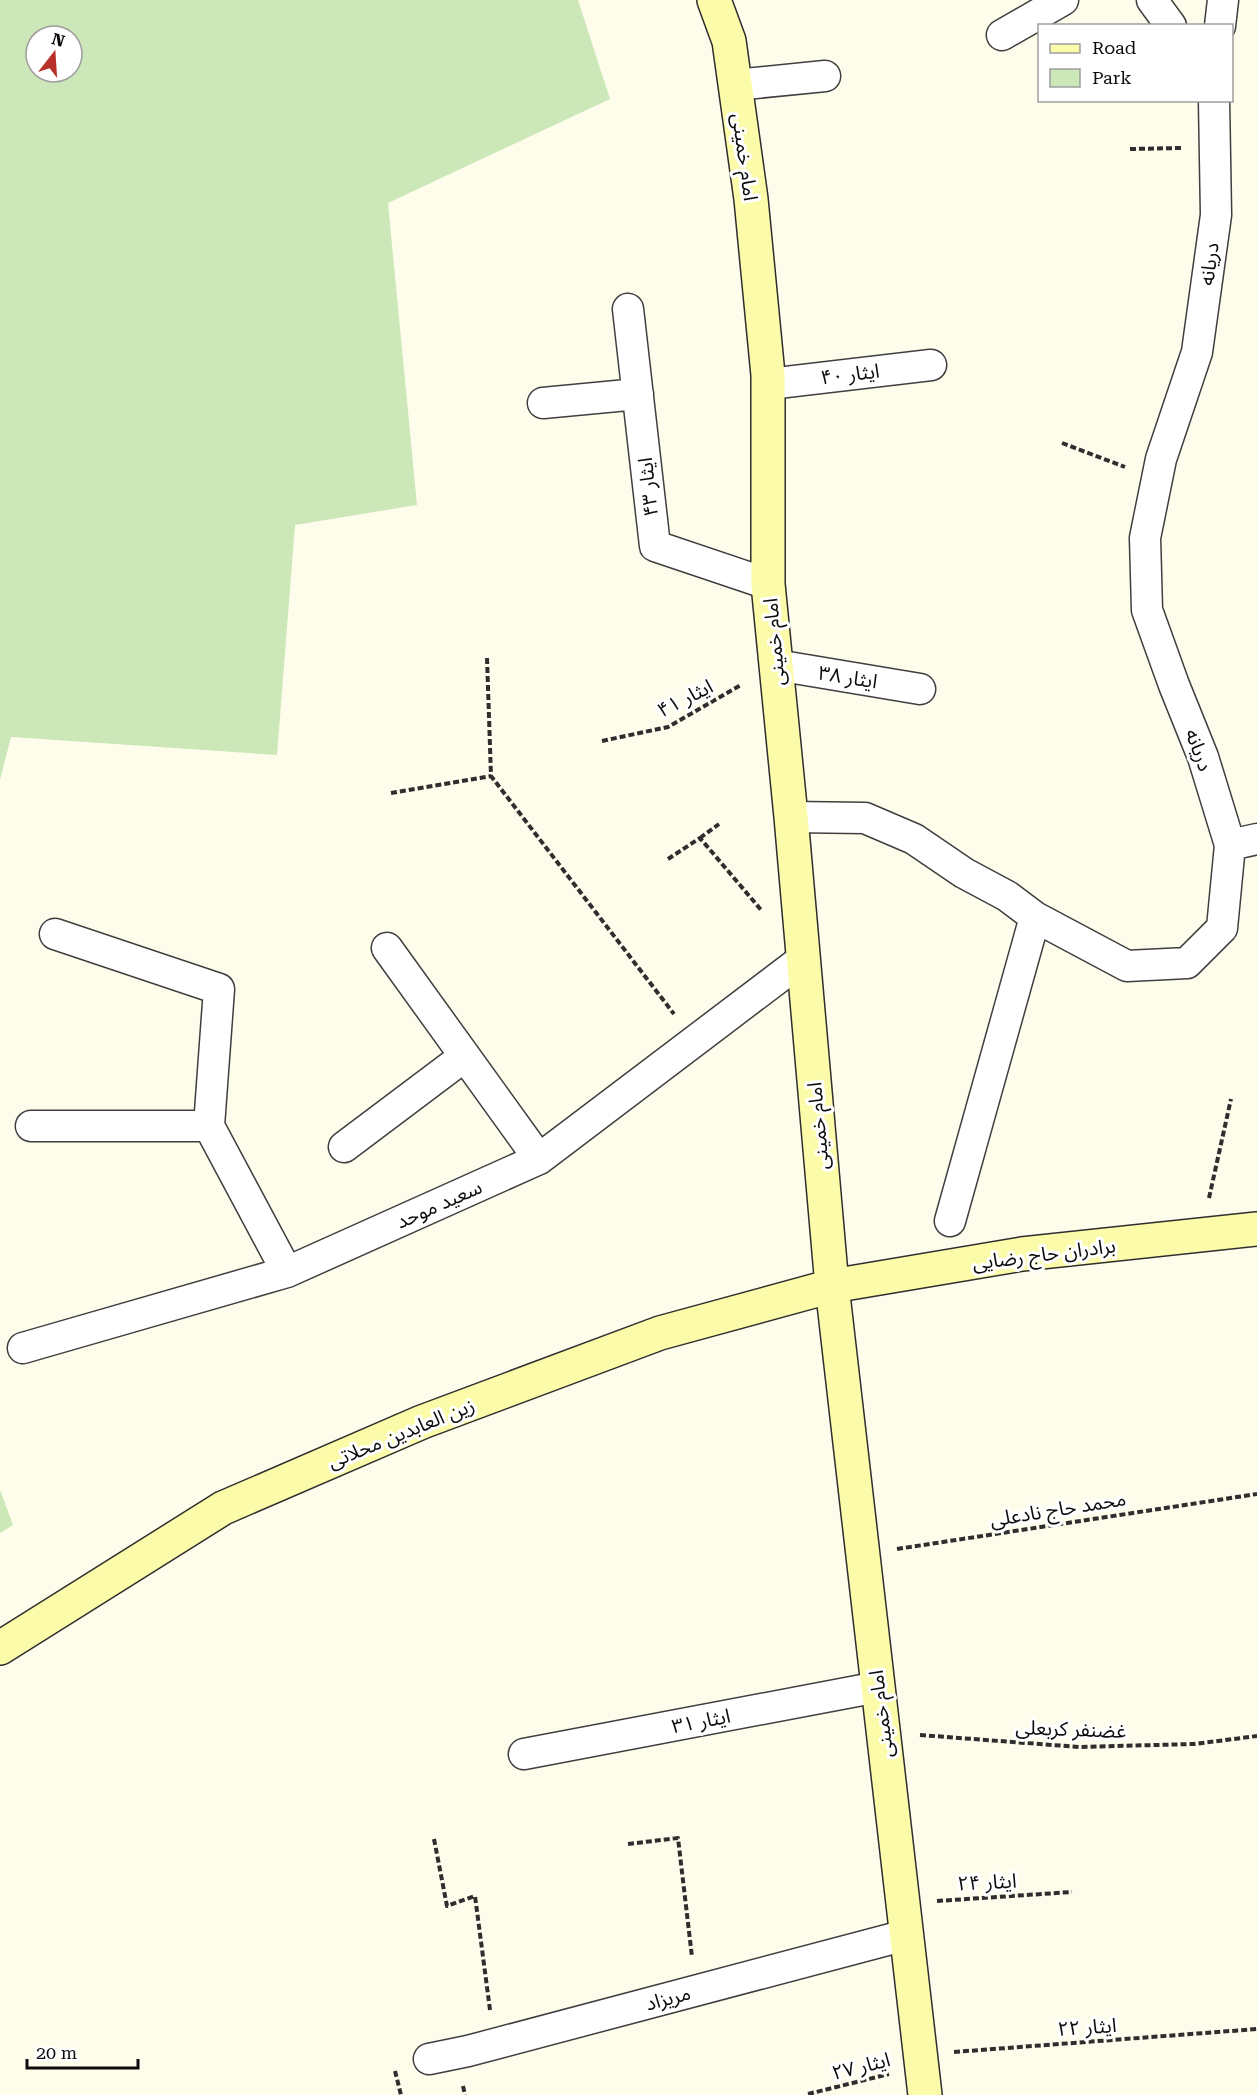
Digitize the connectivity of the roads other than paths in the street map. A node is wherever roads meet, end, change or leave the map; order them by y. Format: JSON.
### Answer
{"nodes":[{"id":1,"x":714,"y":0,"type":"edge"},
{"id":2,"x":1063,"y":0,"type":"edge"},
{"id":3,"x":1152,"y":0,"type":"edge"},
{"id":4,"x":1223,"y":0,"type":"edge"},
{"id":5,"x":1170,"y":24,"type":"edge"},
{"id":6,"x":1220,"y":24,"type":"edge"},
{"id":7,"x":1002,"y":34,"type":"dead end"},
{"id":8,"x":825,"y":76,"type":"dead end"},
{"id":9,"x":735,"y":85,"type":"junction"},
{"id":10,"x":1214,"y":102,"type":"edge"},
{"id":11,"x":628,"y":309,"type":"dead end"},
{"id":12,"x":931,"y":364,"type":"dead end"},
{"id":13,"x":769,"y":384,"type":"junction"},
{"id":14,"x":638,"y":394,"type":"junction"},
{"id":15,"x":543,"y":403,"type":"dead end"},
{"id":16,"x":768,"y":584,"type":"junction"},
{"id":17,"x":776,"y":666,"type":"junction"},
{"id":18,"x":920,"y":689,"type":"dead end"},
{"id":19,"x":791,"y":817,"type":"junction"},
{"id":20,"x":1244,"y":842,"type":"edge"},
{"id":21,"x":1035,"y":917,"type":"junction"},
{"id":22,"x":55,"y":934,"type":"dead end"},
{"id":23,"x":387,"y":948,"type":"dead end"},
{"id":24,"x":803,"y":959,"type":"junction"},
{"id":25,"x":465,"y":1056,"type":"junction"},
{"id":26,"x":31,"y":1126,"type":"dead end"},
{"id":27,"x":209,"y":1126,"type":"junction"},
{"id":28,"x":344,"y":1147,"type":"dead end"},
{"id":29,"x":539,"y":1159,"type":"junction"},
{"id":30,"x":950,"y":1221,"type":"dead end"},
{"id":31,"x":1257,"y":1229,"type":"edge"},
{"id":32,"x":287,"y":1272,"type":"junction"},
{"id":33,"x":832,"y":1286,"type":"junction"},
{"id":34,"x":23,"y":1348,"type":"dead end"},
{"id":35,"x":0,"y":1648,"type":"edge"},
{"id":36,"x":878,"y":1687,"type":"junction"},
{"id":37,"x":524,"y":1754,"type":"dead end"},
{"id":38,"x":906,"y":1935,"type":"junction"},
{"id":39,"x":429,"y":2059,"type":"dead end"},
{"id":40,"x":922,"y":2072,"type":"edge"}],
"edges":[{"from":1,"to":9,"type":"main road","name":"امام خمینی"},
{"from":2,"to":7,"type":"street"},
{"from":3,"to":5,"type":"street"},
{"from":4,"to":6,"type":"street"},
{"from":8,"to":9,"type":"street"},
{"from":9,"to":13,"type":"main road","name":"امام خمینی"},
{"from":10,"to":20,"type":"street","name":"دریانه"},
{"from":11,"to":14,"type":"street","name":"ایثار ۴۳"},
{"from":12,"to":13,"type":"street","name":"ایثار ۴۰"},
{"from":13,"to":16,"type":"main road","name":"امام خمینی"},
{"from":14,"to":15,"type":"street"},
{"from":14,"to":16,"type":"street","name":"ایثار ۴۳"},
{"from":16,"to":17,"type":"main road","name":"امام خمینی"},
{"from":17,"to":18,"type":"street","name":"ایثار ۳۸"},
{"from":17,"to":19,"type":"main road","name":"امام خمینی"},
{"from":19,"to":21,"type":"street","name":"دریانه"},
{"from":19,"to":24,"type":"main road","name":"امام خمینی"},
{"from":20,"to":21,"type":"street","name":"دریانه"},
{"from":21,"to":30,"type":"street"},
{"from":22,"to":27,"type":"street"},
{"from":23,"to":25,"type":"street"},
{"from":24,"to":29,"type":"street","name":"سعید موحد"},
{"from":24,"to":33,"type":"main road","name":"امام خمینی"},
{"from":25,"to":28,"type":"street"},
{"from":25,"to":29,"type":"street"},
{"from":26,"to":27,"type":"street"},
{"from":27,"to":32,"type":"street"},
{"from":29,"to":32,"type":"street","name":"سعید موحد"},
{"from":31,"to":33,"type":"main road","name":"برادران حاج رضایی"},
{"from":32,"to":34,"type":"street","name":"سعید موحد"},
{"from":33,"to":35,"type":"main road","name":"زین العابدین محلاتی"},
{"from":33,"to":36,"type":"main road","name":"امام خمینی"},
{"from":36,"to":37,"type":"street","name":"ایثار ۳۱"},
{"from":36,"to":38,"type":"main road","name":"امام خمینی"},
{"from":38,"to":39,"type":"street","name":"مریزاد"},
{"from":38,"to":40,"type":"main road","name":"امام خمینی"}]}
